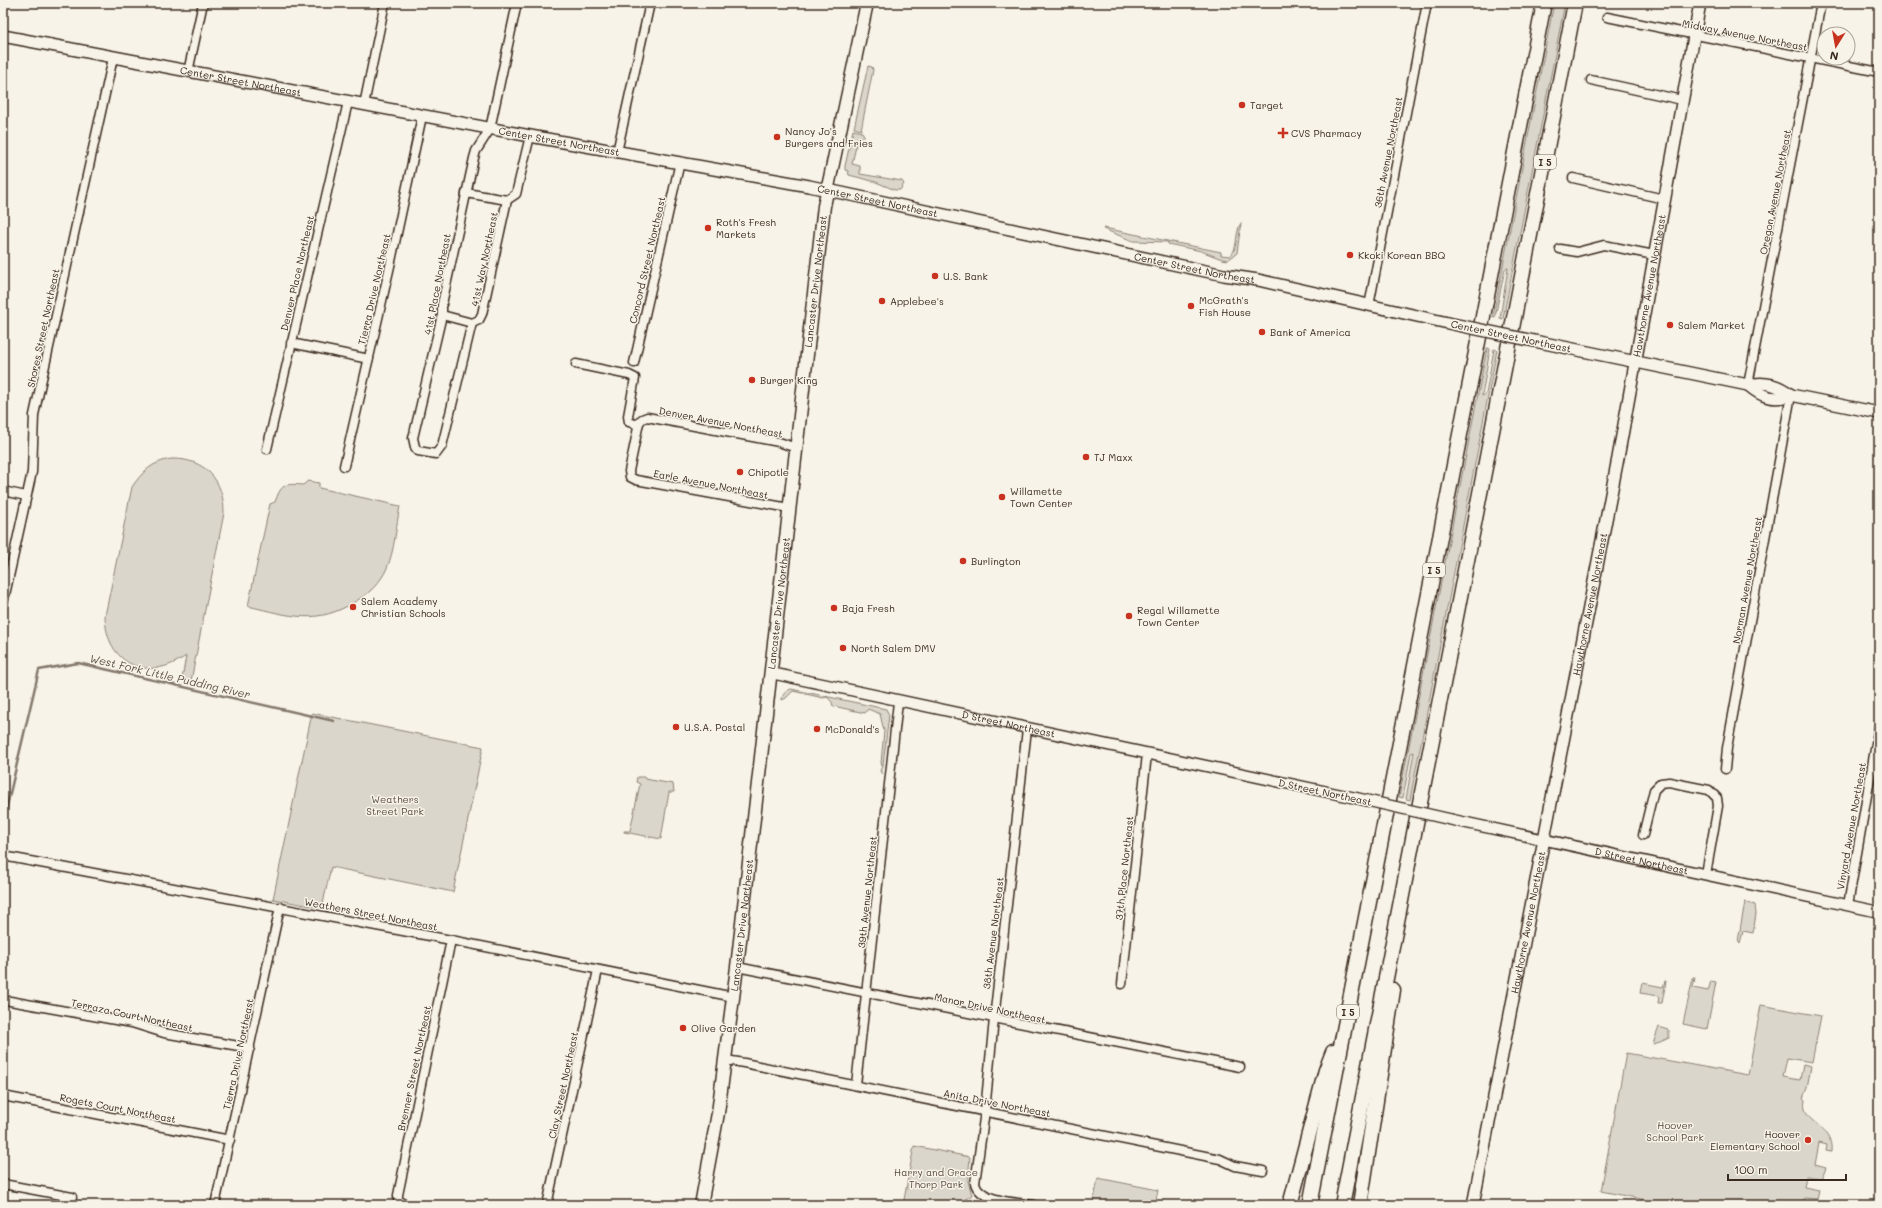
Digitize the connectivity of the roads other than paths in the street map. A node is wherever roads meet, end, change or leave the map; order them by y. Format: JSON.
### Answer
{"nodes":[{"id":1,"x":203,"y":3,"type":"edge"},
{"id":2,"x":385,"y":3,"type":"edge"},
{"id":3,"x":517,"y":3,"type":"edge"},
{"id":4,"x":650,"y":3,"type":"edge"},
{"id":5,"x":867,"y":3,"type":"edge"},
{"id":6,"x":1427,"y":3,"type":"edge"},
{"id":7,"x":1544,"y":3,"type":"edge"},
{"id":8,"x":1575,"y":3,"type":"edge"},
{"id":9,"x":1700,"y":3,"type":"edge"},
{"id":10,"x":1821,"y":3,"type":"edge"},
{"id":11,"x":1607,"y":17,"type":"dead end"},
{"id":12,"x":1694,"y":35,"type":"junction"},
{"id":13,"x":3,"y":36,"type":"edge"},
{"id":14,"x":113,"y":58,"type":"junction"},
{"id":15,"x":1811,"y":58,"type":"junction"},
{"id":16,"x":188,"y":72,"type":"junction"},
{"id":17,"x":1879,"y":72,"type":"edge"},
{"id":18,"x":1591,"y":80,"type":"dead end"},
{"id":19,"x":1682,"y":100,"type":"junction"},
{"id":20,"x":348,"y":102,"type":"junction"},
{"id":21,"x":364,"y":106,"type":"junction"},
{"id":22,"x":422,"y":116,"type":"junction"},
{"id":23,"x":490,"y":129,"type":"junction"},
{"id":24,"x":530,"y":136,"type":"junction"},
{"id":25,"x":617,"y":152,"type":"junction"},
{"id":26,"x":680,"y":162,"type":"junction"},
{"id":27,"x":1573,"y":178,"type":"dead end"},
{"id":28,"x":826,"y":190,"type":"junction"},
{"id":29,"x":466,"y":193,"type":"junction"},
{"id":30,"x":1664,"y":199,"type":"junction"},
{"id":31,"x":507,"y":200,"type":"junction"},
{"id":32,"x":1560,"y":248,"type":"dead end"},
{"id":33,"x":1654,"y":255,"type":"junction"},
{"id":34,"x":1369,"y":306,"type":"junction"},
{"id":35,"x":442,"y":316,"type":"junction"},
{"id":36,"x":472,"y":323,"type":"junction"},
{"id":37,"x":291,"y":343,"type":"junction"},
{"id":38,"x":369,"y":359,"type":"junction"},
{"id":39,"x":634,"y":362,"type":"dead end"},
{"id":40,"x":1635,"y":363,"type":"junction"},
{"id":41,"x":576,"y":364,"type":"dead end"},
{"id":42,"x":1748,"y":386,"type":"junction"},
{"id":43,"x":1791,"y":395,"type":"junction"},
{"id":44,"x":1879,"y":414,"type":"edge"},
{"id":45,"x":640,"y":422,"type":"junction"},
{"id":46,"x":415,"y":447,"type":"joint"},
{"id":47,"x":796,"y":448,"type":"junction"},
{"id":48,"x":267,"y":449,"type":"dead end"},
{"id":49,"x":344,"y":466,"type":"dead end"},
{"id":50,"x":3,"y":491,"type":"edge"},
{"id":51,"x":26,"y":496,"type":"junction"},
{"id":52,"x":789,"y":508,"type":"junction"},
{"id":53,"x":3,"y":604,"type":"edge"},
{"id":54,"x":771,"y":674,"type":"junction"},
{"id":55,"x":898,"y":702,"type":"junction"},
{"id":56,"x":1027,"y":729,"type":"junction"},
{"id":57,"x":1879,"y":729,"type":"edge"},
{"id":58,"x":1147,"y":754,"type":"junction"},
{"id":59,"x":1726,"y":769,"type":"dead end"},
{"id":60,"x":1643,"y":835,"type":"dead end"},
{"id":61,"x":1545,"y":840,"type":"junction"},
{"id":62,"x":1412,"y":844,"type":"junction"},
{"id":63,"x":3,"y":856,"type":"edge"},
{"id":64,"x":1706,"y":874,"type":"junction"},
{"id":65,"x":1848,"y":905,"type":"junction"},
{"id":66,"x":280,"y":907,"type":"junction"},
{"id":67,"x":1879,"y":912,"type":"edge"},
{"id":68,"x":451,"y":940,"type":"junction"},
{"id":69,"x":737,"y":968,"type":"junction"},
{"id":70,"x":598,"y":970,"type":"junction"},
{"id":71,"x":1122,"y":984,"type":"dead end"},
{"id":72,"x":866,"y":992,"type":"junction"},
{"id":73,"x":734,"y":997,"type":"junction"},
{"id":74,"x":10,"y":1001,"type":"dead end"},
{"id":75,"x":1348,"y":1009,"type":"junction"},
{"id":76,"x":994,"y":1019,"type":"junction"},
{"id":77,"x":250,"y":1048,"type":"junction"},
{"id":78,"x":726,"y":1060,"type":"junction"},
{"id":79,"x":1240,"y":1067,"type":"dead end"},
{"id":80,"x":856,"y":1085,"type":"junction"},
{"id":81,"x":3,"y":1096,"type":"edge"},
{"id":82,"x":985,"y":1111,"type":"junction"},
{"id":83,"x":230,"y":1140,"type":"junction"},
{"id":84,"x":1263,"y":1172,"type":"dead end"},
{"id":85,"x":3,"y":1184,"type":"edge"},
{"id":86,"x":70,"y":1205,"type":"edge"},
{"id":87,"x":215,"y":1205,"type":"edge"},
{"id":88,"x":407,"y":1205,"type":"edge"},
{"id":89,"x":547,"y":1205,"type":"edge"},
{"id":90,"x":701,"y":1205,"type":"edge"},
{"id":91,"x":1034,"y":1205,"type":"edge"},
{"id":92,"x":1290,"y":1205,"type":"edge"},
{"id":93,"x":1310,"y":1205,"type":"edge"},
{"id":94,"x":1342,"y":1205,"type":"edge"},
{"id":95,"x":1360,"y":1205,"type":"edge"},
{"id":96,"x":1473,"y":1205,"type":"edge"}],
"edges":[{"from":1,"to":16,"type":"street"},
{"from":2,"to":21,"type":"street"},
{"from":3,"to":23,"type":"street"},
{"from":4,"to":25,"type":"street"},
{"from":5,"to":28,"type":"main road","name":"Lancaster Drive Northeast"},
{"from":6,"to":34,"type":"street","name":"36th Avenue Northeast"},
{"from":7,"to":75,"type":"highway","number":"I 5"},
{"from":8,"to":62,"type":"highway","number":"I 5"},
{"from":9,"to":12,"type":"main road","name":"Hawthorne Avenue Northeast"},
{"from":10,"to":15,"type":"street","name":"Oregon Avenue Northeast"},
{"from":11,"to":12,"type":"street","name":"Midway Avenue Northeast"},
{"from":12,"to":15,"type":"street","name":"Midway Avenue Northeast"},
{"from":12,"to":19,"type":"main road","name":"Hawthorne Avenue Northeast"},
{"from":13,"to":14,"type":"main road","name":"Center Street Northeast"},
{"from":14,"to":16,"type":"main road","name":"Center Street Northeast"},
{"from":14,"to":51,"type":"street","name":"Shores Street Northeast"},
{"from":15,"to":17,"type":"street","name":"Midway Avenue Northeast"},
{"from":15,"to":42,"type":"street","name":"Oregon Avenue Northeast"},
{"from":16,"to":20,"type":"main road","name":"Center Street Northeast"},
{"from":18,"to":19,"type":"street"},
{"from":19,"to":30,"type":"main road","name":"Hawthorne Avenue Northeast"},
{"from":20,"to":21,"type":"main road","name":"Center Street Northeast"},
{"from":20,"to":37,"type":"street","name":"Denver Place Northeast"},
{"from":21,"to":22,"type":"main road","name":"Center Street Northeast"},
{"from":22,"to":23,"type":"main road","name":"Center Street Northeast"},
{"from":22,"to":38,"type":"street","name":"Tierra Drive Northeast"},
{"from":23,"to":24,"type":"main road","name":"Center Street Northeast"},
{"from":23,"to":29,"type":"street","name":"41st Place Northeast"},
{"from":24,"to":25,"type":"main road","name":"Center Street Northeast"},
{"from":24,"to":31,"type":"street","name":"41st Way Northeast"},
{"from":25,"to":26,"type":"main road","name":"Center Street Northeast"},
{"from":26,"to":28,"type":"main road","name":"Center Street Northeast"},
{"from":26,"to":39,"type":"street","name":"Concord Street Northeast"},
{"from":27,"to":30,"type":"street"},
{"from":28,"to":34,"type":"main road","name":"Center Street Northeast"},
{"from":28,"to":47,"type":"main road","name":"Lancaster Drive Northeast"},
{"from":29,"to":31,"type":"street"},
{"from":29,"to":35,"type":"street","name":"41st Place Northeast"},
{"from":30,"to":33,"type":"main road","name":"Hawthorne Avenue Northeast"},
{"from":31,"to":36,"type":"street","name":"41st Way Northeast"},
{"from":32,"to":33,"type":"street"},
{"from":33,"to":40,"type":"main road","name":"Hawthorne Avenue Northeast"},
{"from":34,"to":40,"type":"main road","name":"Center Street Northeast","bridge":true},
{"from":35,"to":36,"type":"street"},
{"from":35,"to":46,"type":"street","name":"41st Place Northeast"},
{"from":36,"to":46,"type":"street","name":"41st Way Northeast"},
{"from":37,"to":38,"type":"street"},
{"from":37,"to":48,"type":"street","name":"Denver Place Northeast"},
{"from":38,"to":49,"type":"street","name":"Tierra Drive Northeast"},
{"from":40,"to":42,"type":"main road","name":"Center Street Northeast"},
{"from":40,"to":61,"type":"main road","name":"Hawthorne Avenue Northeast"},
{"from":41,"to":45,"type":"street"},
{"from":42,"to":43,"type":"main road","name":"Center Street Northeast"},
{"from":43,"to":44,"type":"main road","name":"Center Street Northeast"},
{"from":43,"to":59,"type":"street","name":"Norman Avenue Northeast"},
{"from":45,"to":47,"type":"street","name":"Denver Avenue Northeast"},
{"from":45,"to":52,"type":"street","name":"Earle Avenue Northeast"},
{"from":47,"to":52,"type":"main road","name":"Lancaster Drive Northeast"},
{"from":50,"to":51,"type":"street"},
{"from":51,"to":53,"type":"street","name":"Shores Street Northeast"},
{"from":52,"to":54,"type":"main road","name":"Lancaster Drive Northeast"},
{"from":54,"to":55,"type":"street","name":"D Street Northeast"},
{"from":54,"to":69,"type":"main road","name":"Lancaster Drive Northeast"},
{"from":55,"to":56,"type":"street","name":"D Street Northeast"},
{"from":55,"to":72,"type":"street","name":"39th Avenue Northeast"},
{"from":56,"to":58,"type":"street","name":"D Street Northeast"},
{"from":56,"to":76,"type":"street","name":"38th Avenue Northeast"},
{"from":57,"to":65,"type":"street","name":"Vinyard Avenue Northeast"},
{"from":58,"to":61,"type":"street","name":"D Street Northeast","bridge":true},
{"from":58,"to":71,"type":"street","name":"37th Place Northeast"},
{"from":60,"to":64,"type":"street"},
{"from":61,"to":64,"type":"street","name":"D Street Northeast"},
{"from":61,"to":96,"type":"main road","name":"Hawthorne Avenue Northeast"},
{"from":62,"to":94,"type":"highway","number":"I 5"},
{"from":62,"to":95,"type":"highway","number":"I 5"},
{"from":63,"to":66,"type":"street","name":"Weathers Street Northeast"},
{"from":64,"to":65,"type":"street","name":"D Street Northeast"},
{"from":65,"to":67,"type":"street","name":"D Street Northeast"},
{"from":66,"to":68,"type":"street","name":"Weathers Street Northeast"},
{"from":66,"to":77,"type":"street","name":"Tierra Drive Northeast"},
{"from":68,"to":70,"type":"street","name":"Weathers Street Northeast"},
{"from":68,"to":88,"type":"street","name":"Brenner Street Northeast"},
{"from":69,"to":72,"type":"street","name":"Manor Drive Northeast"},
{"from":69,"to":73,"type":"main road","name":"Lancaster Drive Northeast"},
{"from":70,"to":73,"type":"street","name":"Weathers Street Northeast"},
{"from":70,"to":89,"type":"street","name":"Clay Street Northeast"},
{"from":72,"to":76,"type":"street","name":"Manor Drive Northeast"},
{"from":72,"to":80,"type":"street","name":"39th Avenue Northeast"},
{"from":73,"to":78,"type":"main road","name":"Lancaster Drive Northeast"},
{"from":74,"to":77,"type":"street","name":"Terraza Court Northeast"},
{"from":75,"to":92,"type":"highway"},
{"from":75,"to":93,"type":"highway","number":"I 5"},
{"from":76,"to":79,"type":"street","name":"Manor Drive Northeast"},
{"from":76,"to":82,"type":"street","name":"38th Avenue Northeast"},
{"from":77,"to":83,"type":"street","name":"Tierra Drive Northeast"},
{"from":78,"to":80,"type":"street","name":"Anita Drive Northeast"},
{"from":78,"to":90,"type":"main road","name":"Lancaster Drive Northeast"},
{"from":80,"to":82,"type":"street","name":"Anita Drive Northeast"},
{"from":81,"to":83,"type":"street","name":"Rogets Court Northeast"},
{"from":82,"to":84,"type":"street","name":"Anita Drive Northeast"},
{"from":82,"to":91,"type":"street","name":"38th Avenue Northeast"},
{"from":83,"to":87,"type":"street","name":"Tierra Drive Northeast"},
{"from":85,"to":86,"type":"street"}]}
